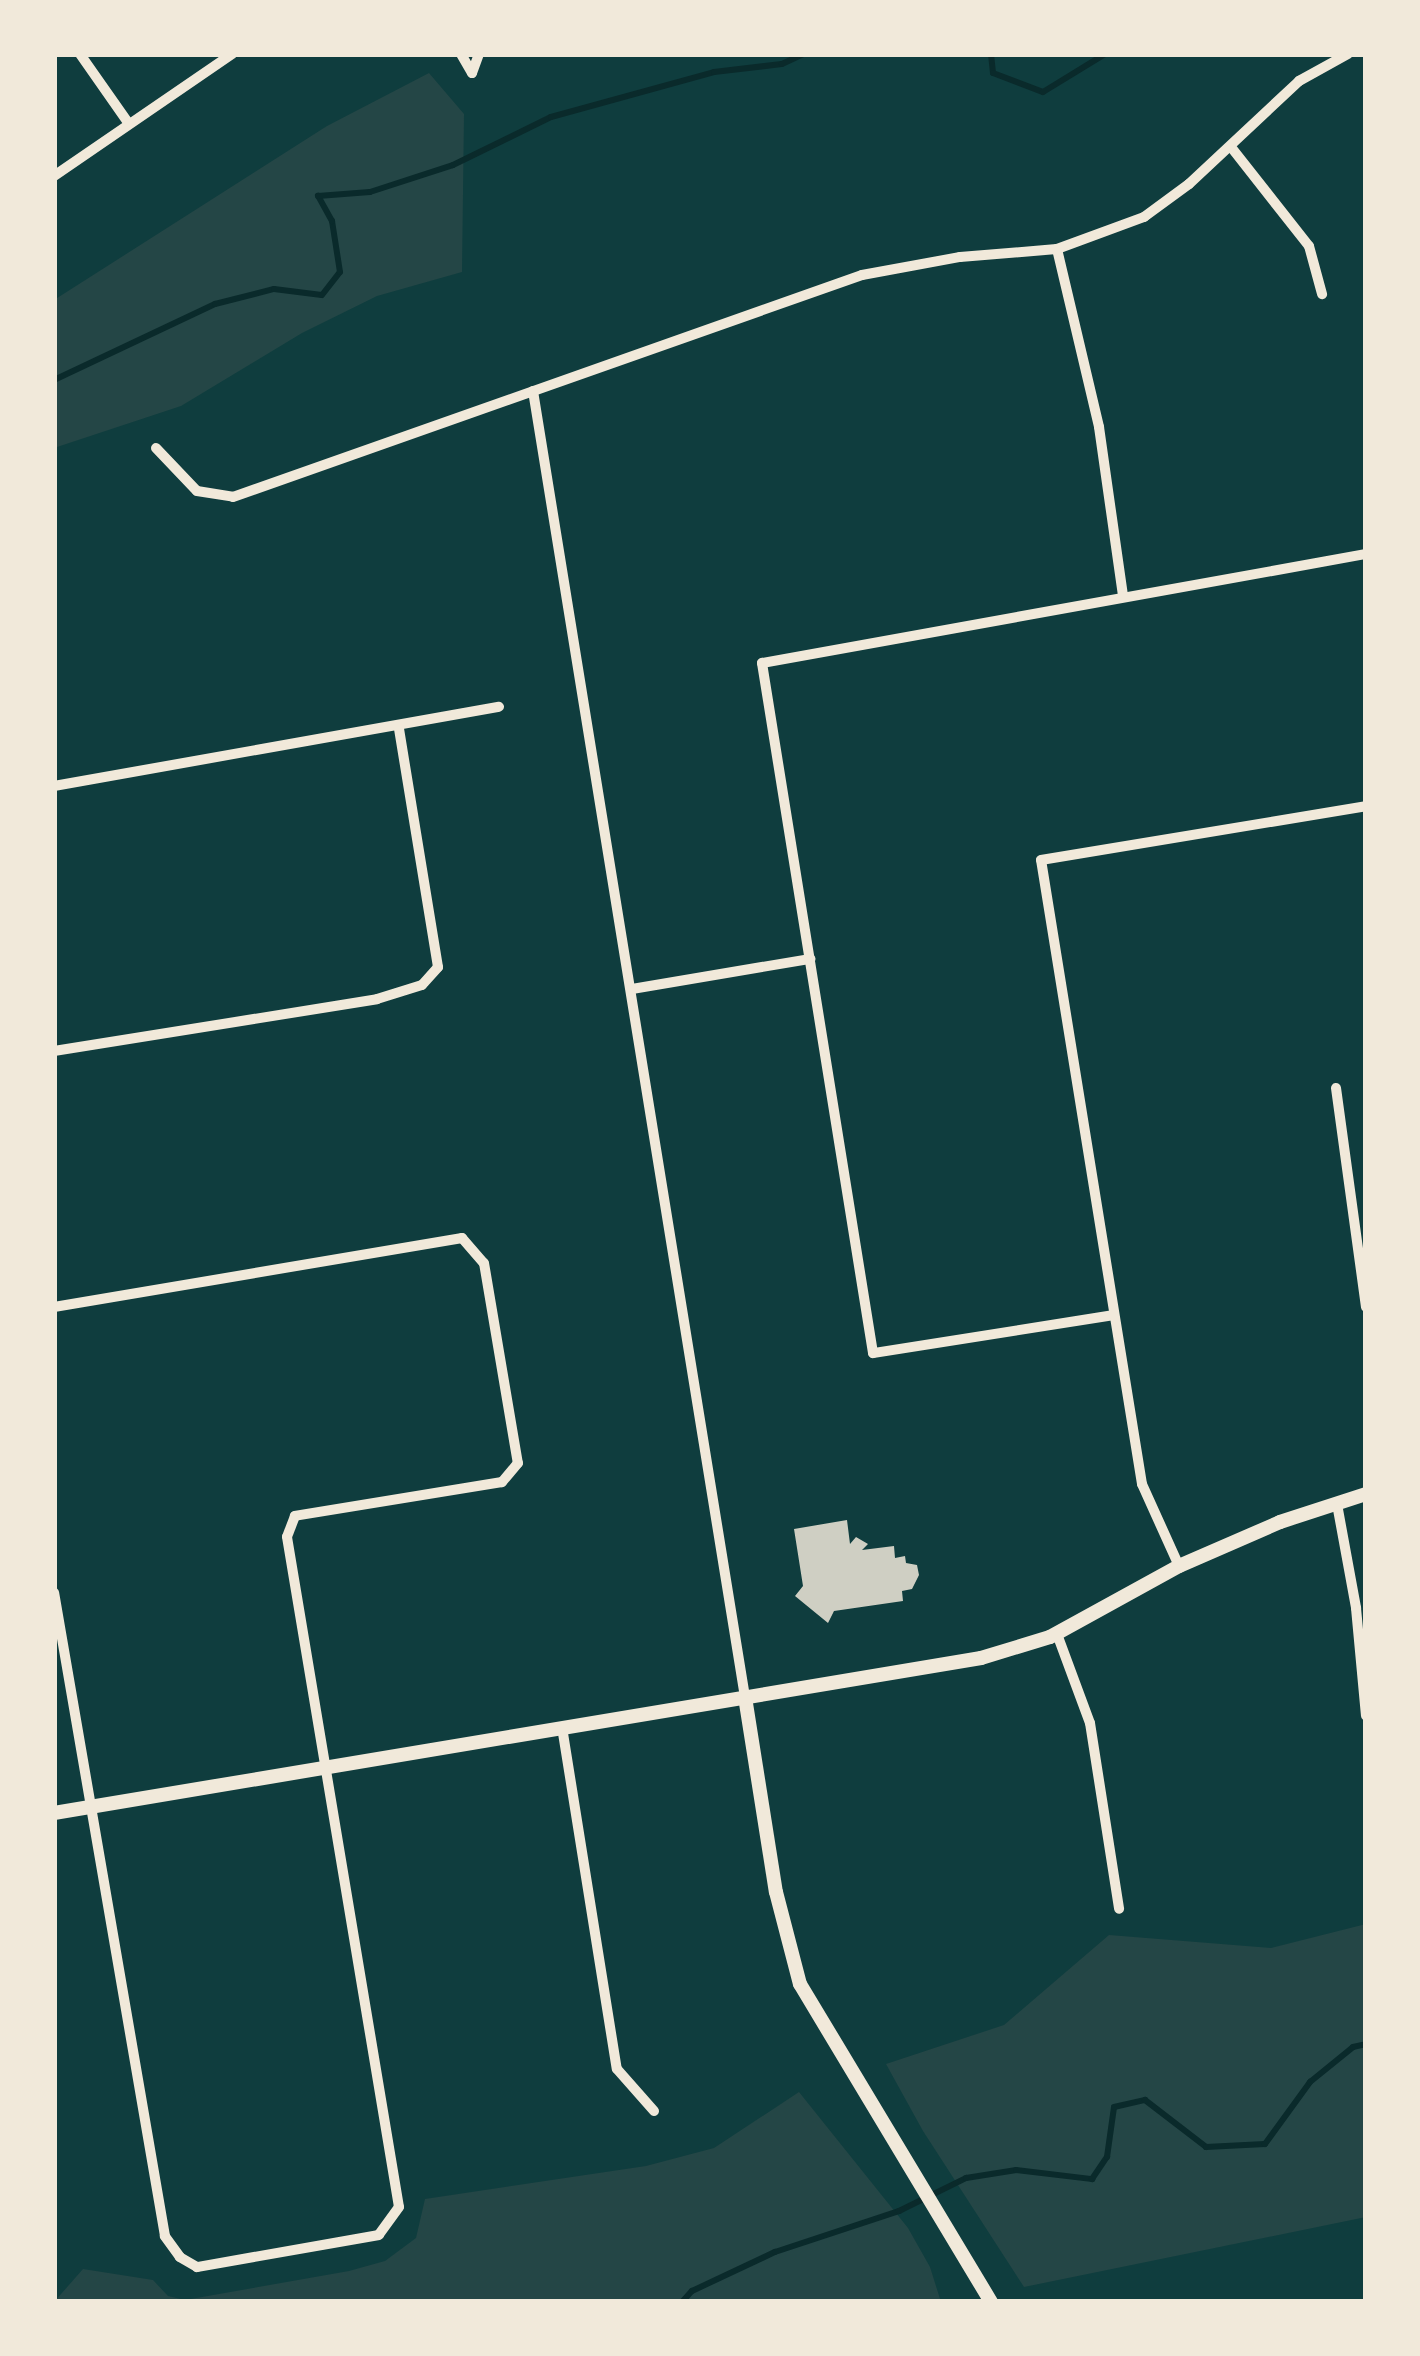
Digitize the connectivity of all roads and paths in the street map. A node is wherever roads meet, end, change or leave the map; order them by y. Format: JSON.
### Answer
{"nodes":[{"id":1,"x":80,"y":54,"type":"edge"},
{"id":2,"x":232,"y":54,"type":"edge"},
{"id":3,"x":461,"y":54,"type":"edge"},
{"id":4,"x":479,"y":54,"type":"edge"},
{"id":5,"x":1348,"y":54,"type":"edge"},
{"id":6,"x":127,"y":121,"type":"junction"},
{"id":7,"x":1231,"y":147,"type":"junction"},
{"id":8,"x":54,"y":176,"type":"edge"},
{"id":9,"x":1058,"y":248,"type":"junction"},
{"id":10,"x":1322,"y":294,"type":"dead end"},
{"id":11,"x":532,"y":391,"type":"junction"},
{"id":12,"x":156,"y":448,"type":"dead end"},
{"id":13,"x":1366,"y":554,"type":"edge"},
{"id":14,"x":1123,"y":596,"type":"junction"},
{"id":15,"x":499,"y":707,"type":"dead end"},
{"id":16,"x":399,"y":728,"type":"junction"},
{"id":17,"x":54,"y":786,"type":"edge"},
{"id":18,"x":1366,"y":806,"type":"edge"},
{"id":19,"x":810,"y":959,"type":"junction"},
{"id":20,"x":632,"y":989,"type":"junction"},
{"id":21,"x":54,"y":1051,"type":"edge"},
{"id":22,"x":1336,"y":1088,"type":"dead end"},
{"id":23,"x":1366,"y":1306,"type":"edge"},
{"id":24,"x":54,"y":1307,"type":"edge"},
{"id":25,"x":1114,"y":1315,"type":"junction"},
{"id":26,"x":1366,"y":1494,"type":"edge"},
{"id":27,"x":1336,"y":1504,"type":"junction"},
{"id":28,"x":1179,"y":1566,"type":"junction"},
{"id":29,"x":54,"y":1592,"type":"edge"},
{"id":30,"x":1057,"y":1634,"type":"junction"},
{"id":31,"x":745,"y":1697,"type":"junction"},
{"id":32,"x":1366,"y":1716,"type":"edge"},
{"id":33,"x":562,"y":1727,"type":"junction"},
{"id":34,"x":325,"y":1767,"type":"junction"},
{"id":35,"x":91,"y":1807,"type":"junction"},
{"id":36,"x":54,"y":1813,"type":"edge"},
{"id":37,"x":1119,"y":1909,"type":"dead end"},
{"id":38,"x":653,"y":2111,"type":"dead end"},
{"id":39,"x":991,"y":2302,"type":"edge"}],
"edges":[{"from":1,"to":6,"type":"street"},
{"from":2,"to":6,"type":"street"},
{"from":3,"to":4,"type":"street"},
{"from":5,"to":7,"type":"street"},
{"from":6,"to":8,"type":"street"},
{"from":7,"to":9,"type":"street"},
{"from":7,"to":10,"type":"street"},
{"from":9,"to":11,"type":"street"},
{"from":9,"to":14,"type":"street"},
{"from":11,"to":12,"type":"street"},
{"from":11,"to":20,"type":"street"},
{"from":13,"to":14,"type":"street"},
{"from":14,"to":19,"type":"street"},
{"from":15,"to":16,"type":"street"},
{"from":16,"to":17,"type":"street"},
{"from":16,"to":21,"type":"street"},
{"from":18,"to":25,"type":"street"},
{"from":19,"to":20,"type":"street"},
{"from":19,"to":25,"type":"street"},
{"from":20,"to":31,"type":"street"},
{"from":22,"to":23,"type":"street"},
{"from":24,"to":34,"type":"street"},
{"from":25,"to":28,"type":"street"},
{"from":26,"to":27,"type":"street"},
{"from":27,"to":28,"type":"street"},
{"from":27,"to":32,"type":"street"},
{"from":28,"to":30,"type":"street"},
{"from":29,"to":35,"type":"street"},
{"from":30,"to":31,"type":"street"},
{"from":30,"to":37,"type":"street"},
{"from":31,"to":33,"type":"street"},
{"from":31,"to":39,"type":"street"},
{"from":33,"to":34,"type":"street"},
{"from":33,"to":38,"type":"street"},
{"from":34,"to":35,"type":"street"},
{"from":34,"to":35,"type":"street"},
{"from":35,"to":36,"type":"street"}]}
